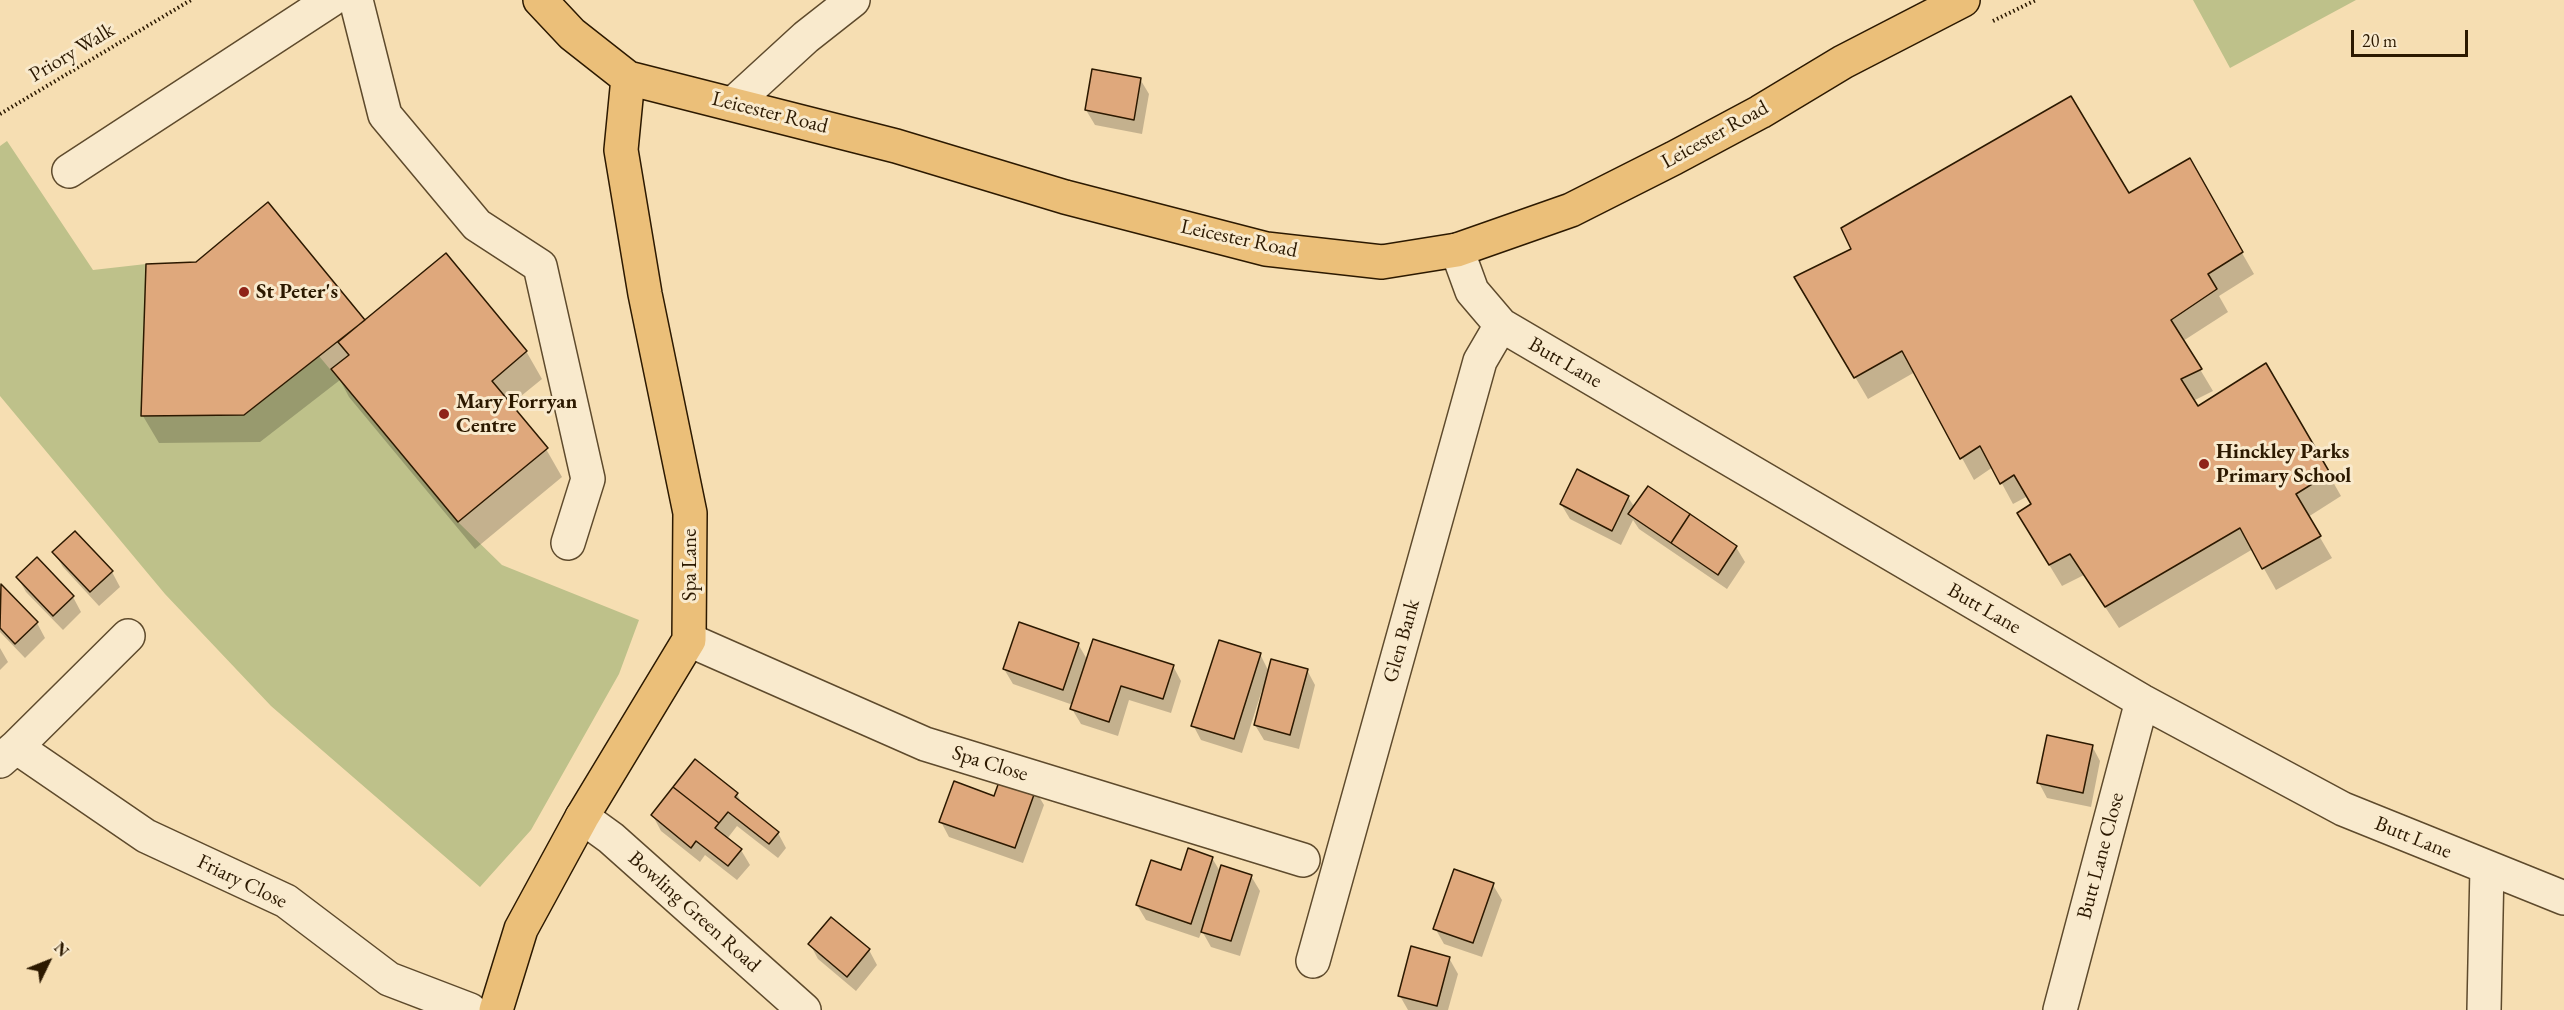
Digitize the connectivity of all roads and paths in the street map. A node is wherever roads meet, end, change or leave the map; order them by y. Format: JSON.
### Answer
{"nodes":[{"id":1,"x":191,"y":0,"type":"edge"},
{"id":2,"x":331,"y":0,"type":"edge"},
{"id":3,"x":356,"y":0,"type":"edge"},
{"id":4,"x":540,"y":0,"type":"edge"},
{"id":5,"x":853,"y":0,"type":"edge"},
{"id":6,"x":1963,"y":0,"type":"edge"},
{"id":7,"x":628,"y":78,"type":"junction"},
{"id":8,"x":734,"y":103,"type":"junction"},
{"id":9,"x":0,"y":114,"type":"edge"},
{"id":10,"x":69,"y":171,"type":"dead end"},
{"id":11,"x":1457,"y":250,"type":"junction"},
{"id":12,"x":1501,"y":325,"type":"junction"},
{"id":13,"x":568,"y":543,"type":"dead end"},
{"id":14,"x":129,"y":636,"type":"dead end"},
{"id":15,"x":689,"y":640,"type":"junction"},
{"id":16,"x":2142,"y":701,"type":"junction"},
{"id":17,"x":8,"y":754,"type":"edge"},
{"id":18,"x":582,"y":818,"type":"junction"},
{"id":19,"x":1303,"y":860,"type":"dead end"},
{"id":20,"x":2487,"y":867,"type":"junction"},
{"id":21,"x":2564,"y":898,"type":"edge"},
{"id":22,"x":1313,"y":961,"type":"dead end"},
{"id":23,"x":470,"y":1010,"type":"edge"},
{"id":24,"x":496,"y":1010,"type":"edge"},
{"id":25,"x":804,"y":1010,"type":"edge"},
{"id":26,"x":2060,"y":1010,"type":"edge"},
{"id":27,"x":2484,"y":1010,"type":"edge"}],
"edges":[{"from":1,"to":9,"type":"path","name":"Priory Walk"},
{"from":2,"to":10,"type":"street"},
{"from":3,"to":13,"type":"street"},
{"from":4,"to":7,"type":"main road","name":"Leicester Road"},
{"from":5,"to":8,"type":"street"},
{"from":6,"to":11,"type":"main road","name":"Leicester Road"},
{"from":7,"to":8,"type":"main road","name":"Leicester Road"},
{"from":7,"to":15,"type":"main road","name":"Spa Lane"},
{"from":8,"to":11,"type":"main road","name":"Leicester Road"},
{"from":11,"to":12,"type":"street","name":"Butt Lane"},
{"from":12,"to":16,"type":"street","name":"Butt Lane"},
{"from":12,"to":22,"type":"street","name":"Glen Bank"},
{"from":14,"to":17,"type":"street","name":"Friary Close"},
{"from":15,"to":18,"type":"main road"},
{"from":15,"to":19,"type":"street","name":"Spa Close"},
{"from":16,"to":20,"type":"street","name":"Butt Lane"},
{"from":16,"to":26,"type":"street","name":"Butt Lane Close"},
{"from":17,"to":23,"type":"street","name":"Friary Close"},
{"from":18,"to":24,"type":"main road"},
{"from":18,"to":25,"type":"street","name":"Bowling Green Road"},
{"from":20,"to":21,"type":"street","name":"Butt Lane"},
{"from":20,"to":27,"type":"street"}]}
